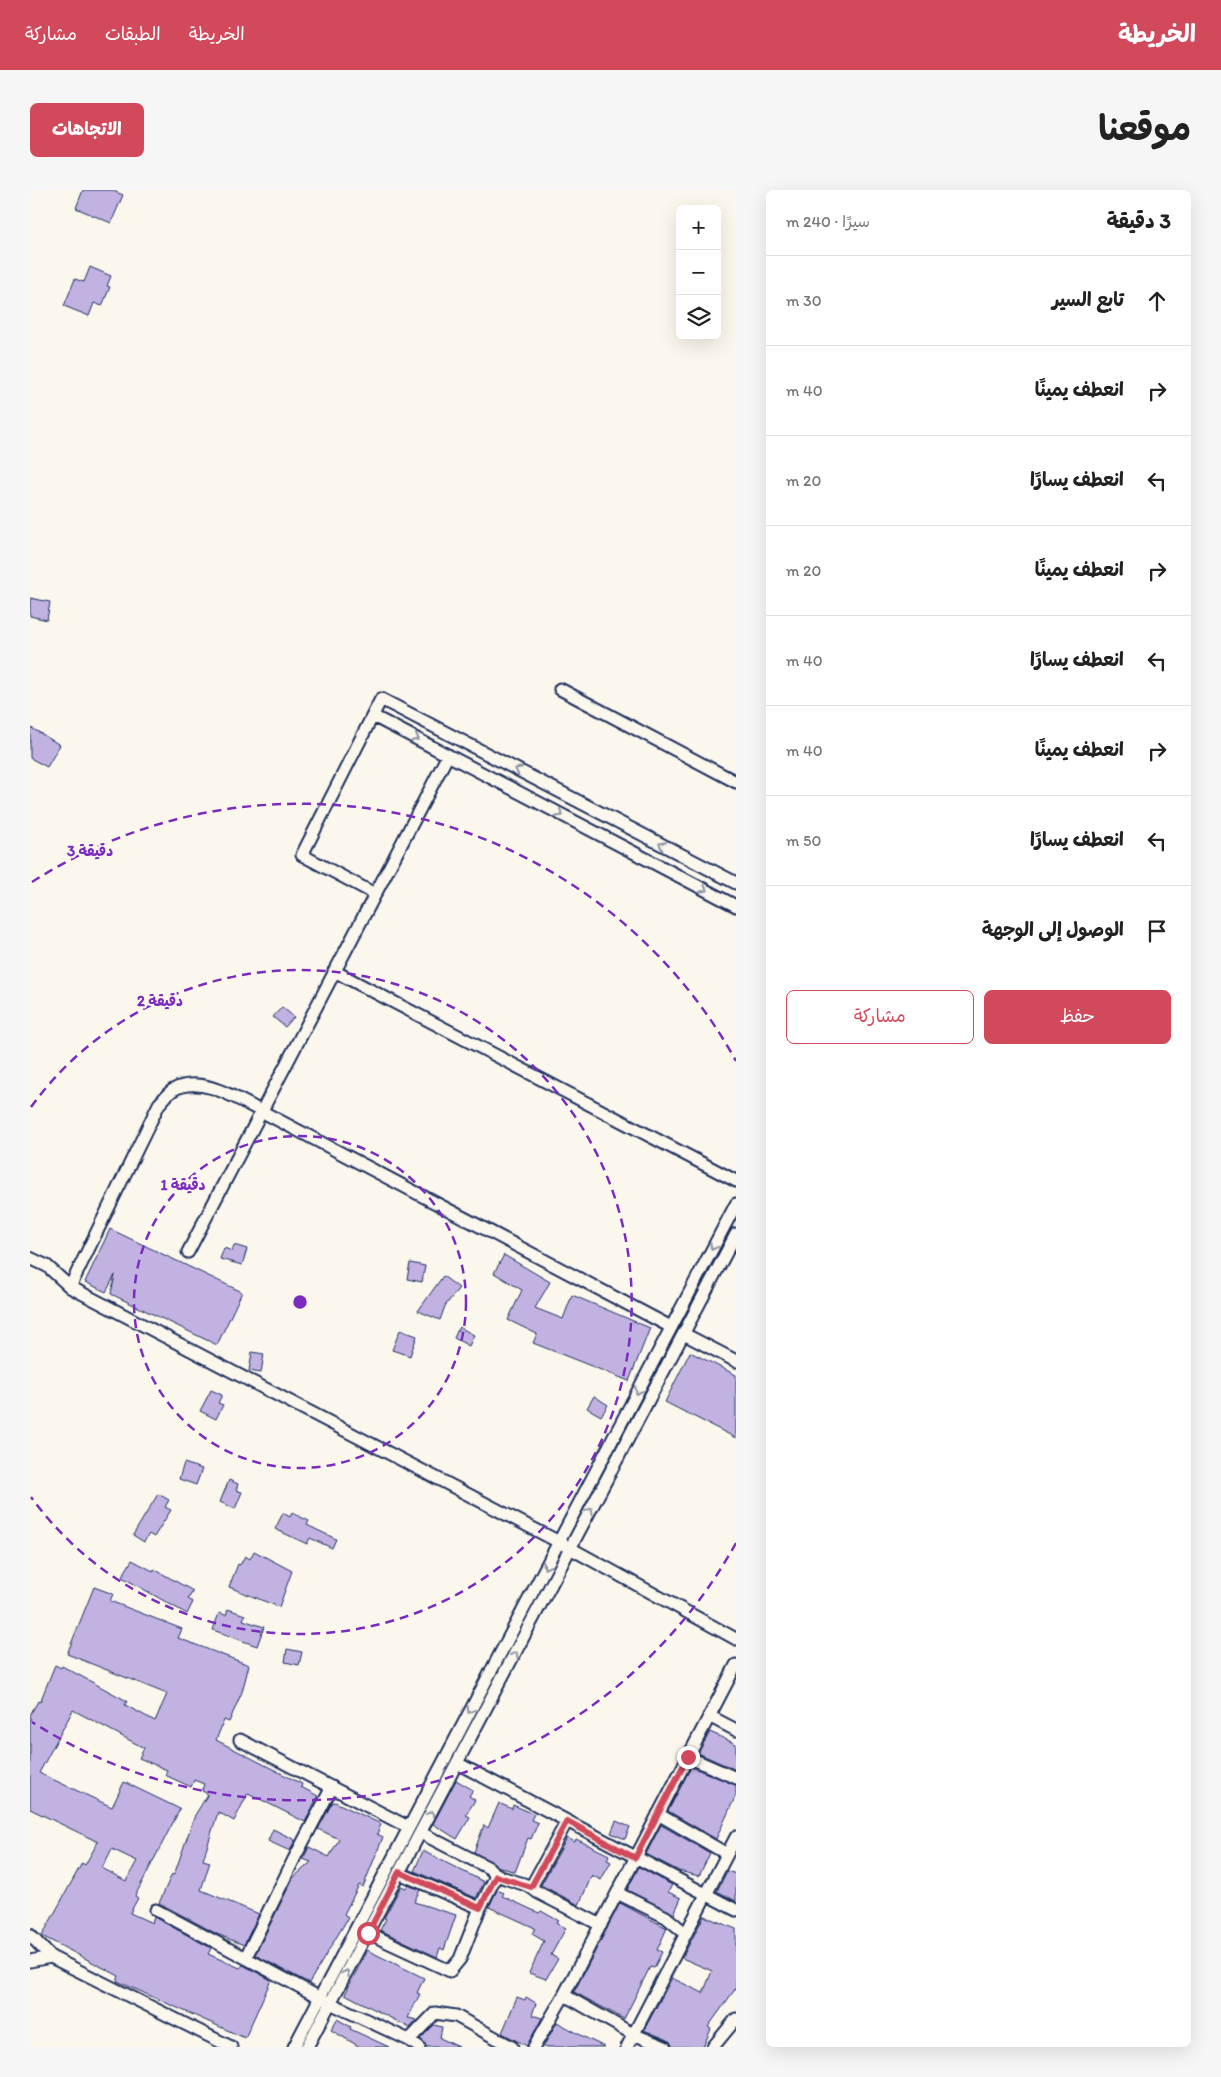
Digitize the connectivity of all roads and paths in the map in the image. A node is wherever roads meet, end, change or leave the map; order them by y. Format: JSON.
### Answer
{"nodes":[{"id":1,"x":560,"y":689,"type":"dead end"},
{"id":2,"x":373,"y":716,"type":"junction"},
{"id":3,"x":448,"y":755,"type":"junction"},
{"id":4,"x":736,"y":782,"type":"edge"},
{"id":5,"x":736,"y":884,"type":"edge"},
{"id":6,"x":375,"y":894,"type":"junction"},
{"id":7,"x":736,"y":906,"type":"edge"},
{"id":8,"x":334,"y":971,"type":"junction"},
{"id":9,"x":262,"y":1111,"type":"junction"},
{"id":10,"x":736,"y":1181,"type":"edge"},
{"id":11,"x":736,"y":1204,"type":"edge"},
{"id":12,"x":736,"y":1234,"type":"edge"},
{"id":13,"x":188,"y":1252,"type":"dead end"},
{"id":14,"x":30,"y":1258,"type":"edge"},
{"id":15,"x":70,"y":1287,"type":"junction"},
{"id":16,"x":671,"y":1327,"type":"junction"},
{"id":17,"x":684,"y":1334,"type":"junction"},
{"id":18,"x":736,"y":1361,"type":"edge"},
{"id":19,"x":559,"y":1542,"type":"junction"},
{"id":20,"x":570,"y":1549,"type":"junction"},
{"id":21,"x":736,"y":1639,"type":"edge"},
{"id":22,"x":736,"y":1665,"type":"edge"},
{"id":23,"x":709,"y":1716,"type":"junction"},
{"id":24,"x":736,"y":1730,"type":"edge"},
{"id":25,"x":240,"y":1740,"type":"dead end"},
{"id":26,"x":688,"y":1757,"type":"junction"},
{"id":27,"x":458,"y":1763,"type":"junction"},
{"id":28,"x":736,"y":1778,"type":"edge"},
{"id":29,"x":332,"y":1787,"type":"junction"},
{"id":30,"x":658,"y":1814,"type":"junction"},
{"id":31,"x":567,"y":1821,"type":"junction"},
{"id":32,"x":408,"y":1827,"type":"junction"},
{"id":33,"x":421,"y":1833,"type":"junction"},
{"id":34,"x":736,"y":1837,"type":"edge"},
{"id":35,"x":727,"y":1854,"type":"junction"},
{"id":36,"x":635,"y":1858,"type":"junction"},
{"id":37,"x":399,"y":1872,"type":"junction"},
{"id":38,"x":496,"y":1876,"type":"junction"},
{"id":39,"x":531,"y":1887,"type":"junction"},
{"id":40,"x":617,"y":1893,"type":"junction"},
{"id":41,"x":706,"y":1895,"type":"junction"},
{"id":42,"x":480,"y":1908,"type":"junction"},
{"id":43,"x":156,"y":1910,"type":"dead end"},
{"id":44,"x":736,"y":1910,"type":"edge"},
{"id":45,"x":600,"y":1925,"type":"junction"},
{"id":46,"x":368,"y":1933,"type":"junction"},
{"id":47,"x":684,"y":1933,"type":"junction"},
{"id":48,"x":30,"y":1935,"type":"edge"},
{"id":49,"x":51,"y":1957,"type":"junction"},
{"id":50,"x":246,"y":1957,"type":"junction"},
{"id":51,"x":30,"y":1961,"type":"edge"},
{"id":52,"x":564,"y":1995,"type":"junction"},
{"id":53,"x":325,"y":2000,"type":"junction"},
{"id":54,"x":736,"y":2019,"type":"edge"},
{"id":55,"x":633,"y":2034,"type":"junction"},
{"id":56,"x":409,"y":2040,"type":"junction"},
{"id":57,"x":231,"y":2047,"type":"edge"},
{"id":58,"x":294,"y":2047,"type":"edge"},
{"id":59,"x":307,"y":2047,"type":"edge"},
{"id":60,"x":419,"y":2047,"type":"edge"},
{"id":61,"x":512,"y":2047,"type":"edge"},
{"id":62,"x":534,"y":2047,"type":"edge"},
{"id":63,"x":627,"y":2047,"type":"edge"},
{"id":64,"x":665,"y":2047,"type":"edge"},
{"id":65,"x":713,"y":2047,"type":"edge"}],
"edges":[{"from":1,"to":4,"type":"street"},
{"from":2,"to":3,"type":"street","one_way":true},
{"from":5,"to":2,"type":"street","one_way":true},
{"from":2,"to":6,"type":"street"},
{"from":3,"to":6,"type":"street"},
{"from":3,"to":7,"type":"street","one_way":true},
{"from":6,"to":8,"type":"street"},
{"from":8,"to":9,"type":"street"},
{"from":8,"to":10,"type":"street"},
{"from":9,"to":13,"type":"street"},
{"from":9,"to":15,"type":"street"},
{"from":9,"to":16,"type":"street"},
{"from":11,"to":16,"type":"street","one_way":true},
{"from":12,"to":17,"type":"street"},
{"from":14,"to":15,"type":"street"},
{"from":15,"to":19,"type":"street"},
{"from":16,"to":19,"type":"street","one_way":true},
{"from":17,"to":18,"type":"street"},
{"from":20,"to":17,"type":"street","one_way":true},
{"from":19,"to":20,"type":"street"},
{"from":19,"to":32,"type":"street","one_way":true},
{"from":20,"to":21,"type":"street"},
{"from":27,"to":20,"type":"street","one_way":true},
{"from":22,"to":23,"type":"street"},
{"from":23,"to":24,"type":"street"},
{"from":23,"to":26,"type":"street"},
{"from":25,"to":29,"type":"street"},
{"from":26,"to":28,"type":"street"},
{"from":26,"to":30,"type":"street"},
{"from":27,"to":31,"type":"street"},
{"from":33,"to":27,"type":"street","one_way":true},
{"from":29,"to":32,"type":"street"},
{"from":29,"to":50,"type":"street"},
{"from":30,"to":35,"type":"street"},
{"from":30,"to":36,"type":"street"},
{"from":31,"to":36,"type":"street"},
{"from":31,"to":39,"type":"street"},
{"from":32,"to":53,"type":"street"},
{"from":33,"to":37,"type":"street"},
{"from":33,"to":38,"type":"street"},
{"from":34,"to":35,"type":"street"},
{"from":35,"to":41,"type":"street"},
{"from":36,"to":40,"type":"street"},
{"from":36,"to":41,"type":"street"},
{"from":37,"to":42,"type":"street"},
{"from":37,"to":46,"type":"street"},
{"from":38,"to":39,"type":"street"},
{"from":38,"to":42,"type":"street"},
{"from":39,"to":45,"type":"street"},
{"from":40,"to":45,"type":"street"},
{"from":40,"to":47,"type":"street"},
{"from":41,"to":44,"type":"street"},
{"from":41,"to":47,"type":"street"},
{"from":42,"to":46,"type":"street"},
{"from":43,"to":50,"type":"street"},
{"from":45,"to":52,"type":"street"},
{"from":53,"to":46,"type":"street","one_way":true},
{"from":47,"to":55,"type":"street"},
{"from":48,"to":49,"type":"street"},
{"from":49,"to":51,"type":"street"},
{"from":49,"to":57,"type":"street"},
{"from":50,"to":53,"type":"street"},
{"from":52,"to":55,"type":"street"},
{"from":52,"to":62,"type":"street"},
{"from":53,"to":56,"type":"street"},
{"from":53,"to":58,"type":"street"},
{"from":53,"to":59,"type":"street"},
{"from":54,"to":65,"type":"street"},
{"from":55,"to":63,"type":"street"},
{"from":55,"to":64,"type":"street"},
{"from":56,"to":60,"type":"street"},
{"from":56,"to":61,"type":"street"}]}
